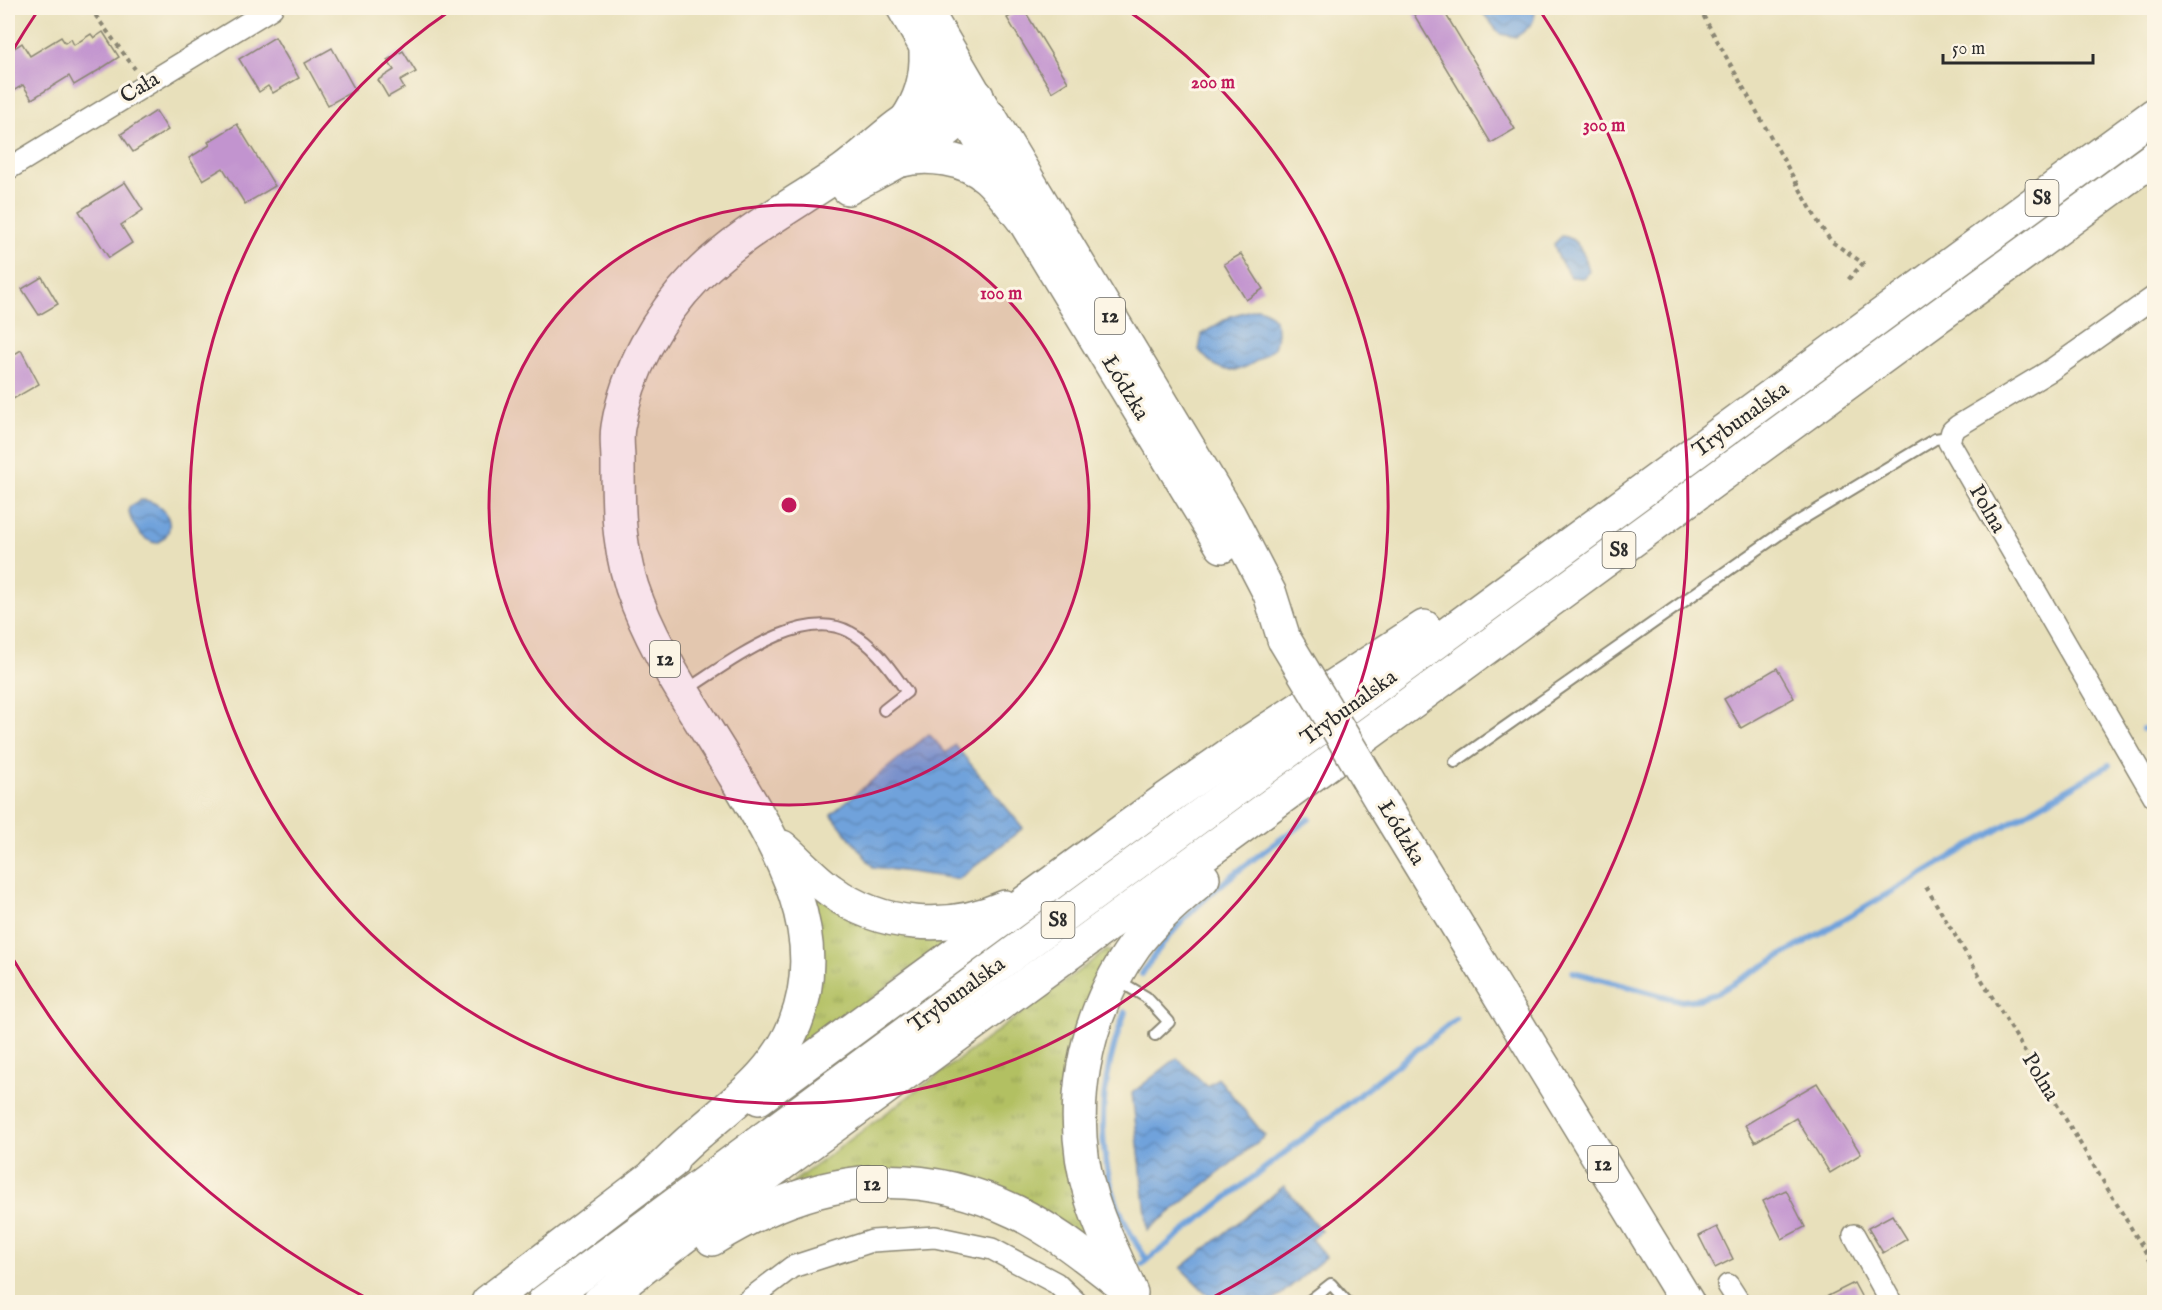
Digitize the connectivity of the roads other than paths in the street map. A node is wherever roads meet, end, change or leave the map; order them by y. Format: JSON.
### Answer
{"nodes":[{"id":1,"x":272,"y":8,"type":"edge"},
{"id":2,"x":902,"y":8,"type":"edge"},
{"id":3,"x":926,"y":8,"type":"edge"},
{"id":4,"x":926,"y":51,"type":"junction"},
{"id":5,"x":973,"y":107,"type":"junction"},
{"id":6,"x":2154,"y":115,"type":"edge"},
{"id":7,"x":905,"y":122,"type":"junction"},
{"id":8,"x":2154,"y":158,"type":"edge"},
{"id":9,"x":891,"y":164,"type":"junction"},
{"id":10,"x":8,"y":169,"type":"edge"},
{"id":11,"x":1025,"y":222,"type":"junction"},
{"id":12,"x":2154,"y":297,"type":"edge"},
{"id":13,"x":1950,"y":437,"type":"junction"},
{"id":14,"x":618,"y":460,"type":"junction"},
{"id":15,"x":1575,"y":542,"type":"junction"},
{"id":16,"x":1284,"y":639,"type":"junction"},
{"id":17,"x":684,"y":692,"type":"junction"},
{"id":18,"x":884,"y":710,"type":"dead end"},
{"id":19,"x":1330,"y":761,"type":"junction"},
{"id":20,"x":1455,"y":762,"type":"dead end"},
{"id":21,"x":2154,"y":796,"type":"edge"},
{"id":22,"x":772,"y":838,"type":"junction"},
{"id":23,"x":1053,"y":883,"type":"junction"},
{"id":24,"x":1113,"y":977,"type":"junction"},
{"id":25,"x":1155,"y":1035,"type":"dead end"},
{"id":26,"x":655,"y":1174,"type":"junction"},
{"id":27,"x":1854,"y":1235,"type":"dead end"},
{"id":28,"x":1136,"y":1298,"type":"edge"},
{"id":29,"x":604,"y":1299,"type":"edge"},
{"id":30,"x":488,"y":1302,"type":"edge"},
{"id":31,"x":544,"y":1302,"type":"edge"},
{"id":32,"x":746,"y":1302,"type":"edge"},
{"id":33,"x":1077,"y":1302,"type":"edge"},
{"id":34,"x":1308,"y":1302,"type":"edge"},
{"id":35,"x":1347,"y":1302,"type":"edge"},
{"id":36,"x":1687,"y":1302,"type":"edge"},
{"id":37,"x":1891,"y":1302,"type":"edge"}],
"edges":[{"from":1,"to":10,"type":"street","name":"Cała"},
{"from":2,"to":4,"type":"main road","name":"Łódzka"},
{"from":3,"to":5,"type":"main road","name":"Łódzka"},
{"from":4,"to":5,"type":"main road","name":"Łódzka"},
{"from":4,"to":7,"type":"main road"},
{"from":5,"to":7,"type":"main road","number":"12"},
{"from":5,"to":9,"type":"main road"},
{"from":5,"to":11,"type":"main road","name":"Łódzka","number":"12"},
{"from":5,"to":16,"type":"main road","name":"Łódzka","number":"12"},
{"from":6,"to":15,"type":"main road","name":"Trybunalska","number":"S8"},
{"from":7,"to":14,"type":"main road","number":"12"},
{"from":8,"to":19,"type":"main road","name":"Trybunalska","number":"S8"},
{"from":9,"to":11,"type":"main road","number":"12"},
{"from":9,"to":14,"type":"main road","number":"12"},
{"from":11,"to":16,"type":"main road","name":"Łódzka","number":"12"},
{"from":12,"to":13,"type":"street"},
{"from":13,"to":20,"type":"lane"},
{"from":13,"to":21,"type":"street","name":"Polna"},
{"from":14,"to":17,"type":"main road","number":"12"},
{"from":15,"to":23,"type":"main road"},
{"from":15,"to":31,"type":"main road","name":"Trybunalska","number":"S8"},
{"from":16,"to":36,"type":"main road","name":"Łódzka","number":"12","bridge":true},
{"from":17,"to":18,"type":"lane"},
{"from":17,"to":22,"type":"main road","number":"12"},
{"from":19,"to":24,"type":"main road"},
{"from":19,"to":29,"type":"main road","name":"Trybunalska","number":"S8"},
{"from":22,"to":23,"type":"main road"},
{"from":22,"to":26,"type":"main road","number":"12"},
{"from":23,"to":26,"type":"main road"},
{"from":24,"to":25,"type":"lane"},
{"from":24,"to":28,"type":"main road"},
{"from":26,"to":30,"type":"main road"},
{"from":27,"to":37,"type":"street"},
{"from":28,"to":29,"type":"main road","number":"12"},
{"from":32,"to":33,"type":"street"},
{"from":34,"to":35,"type":"lane"}]}
